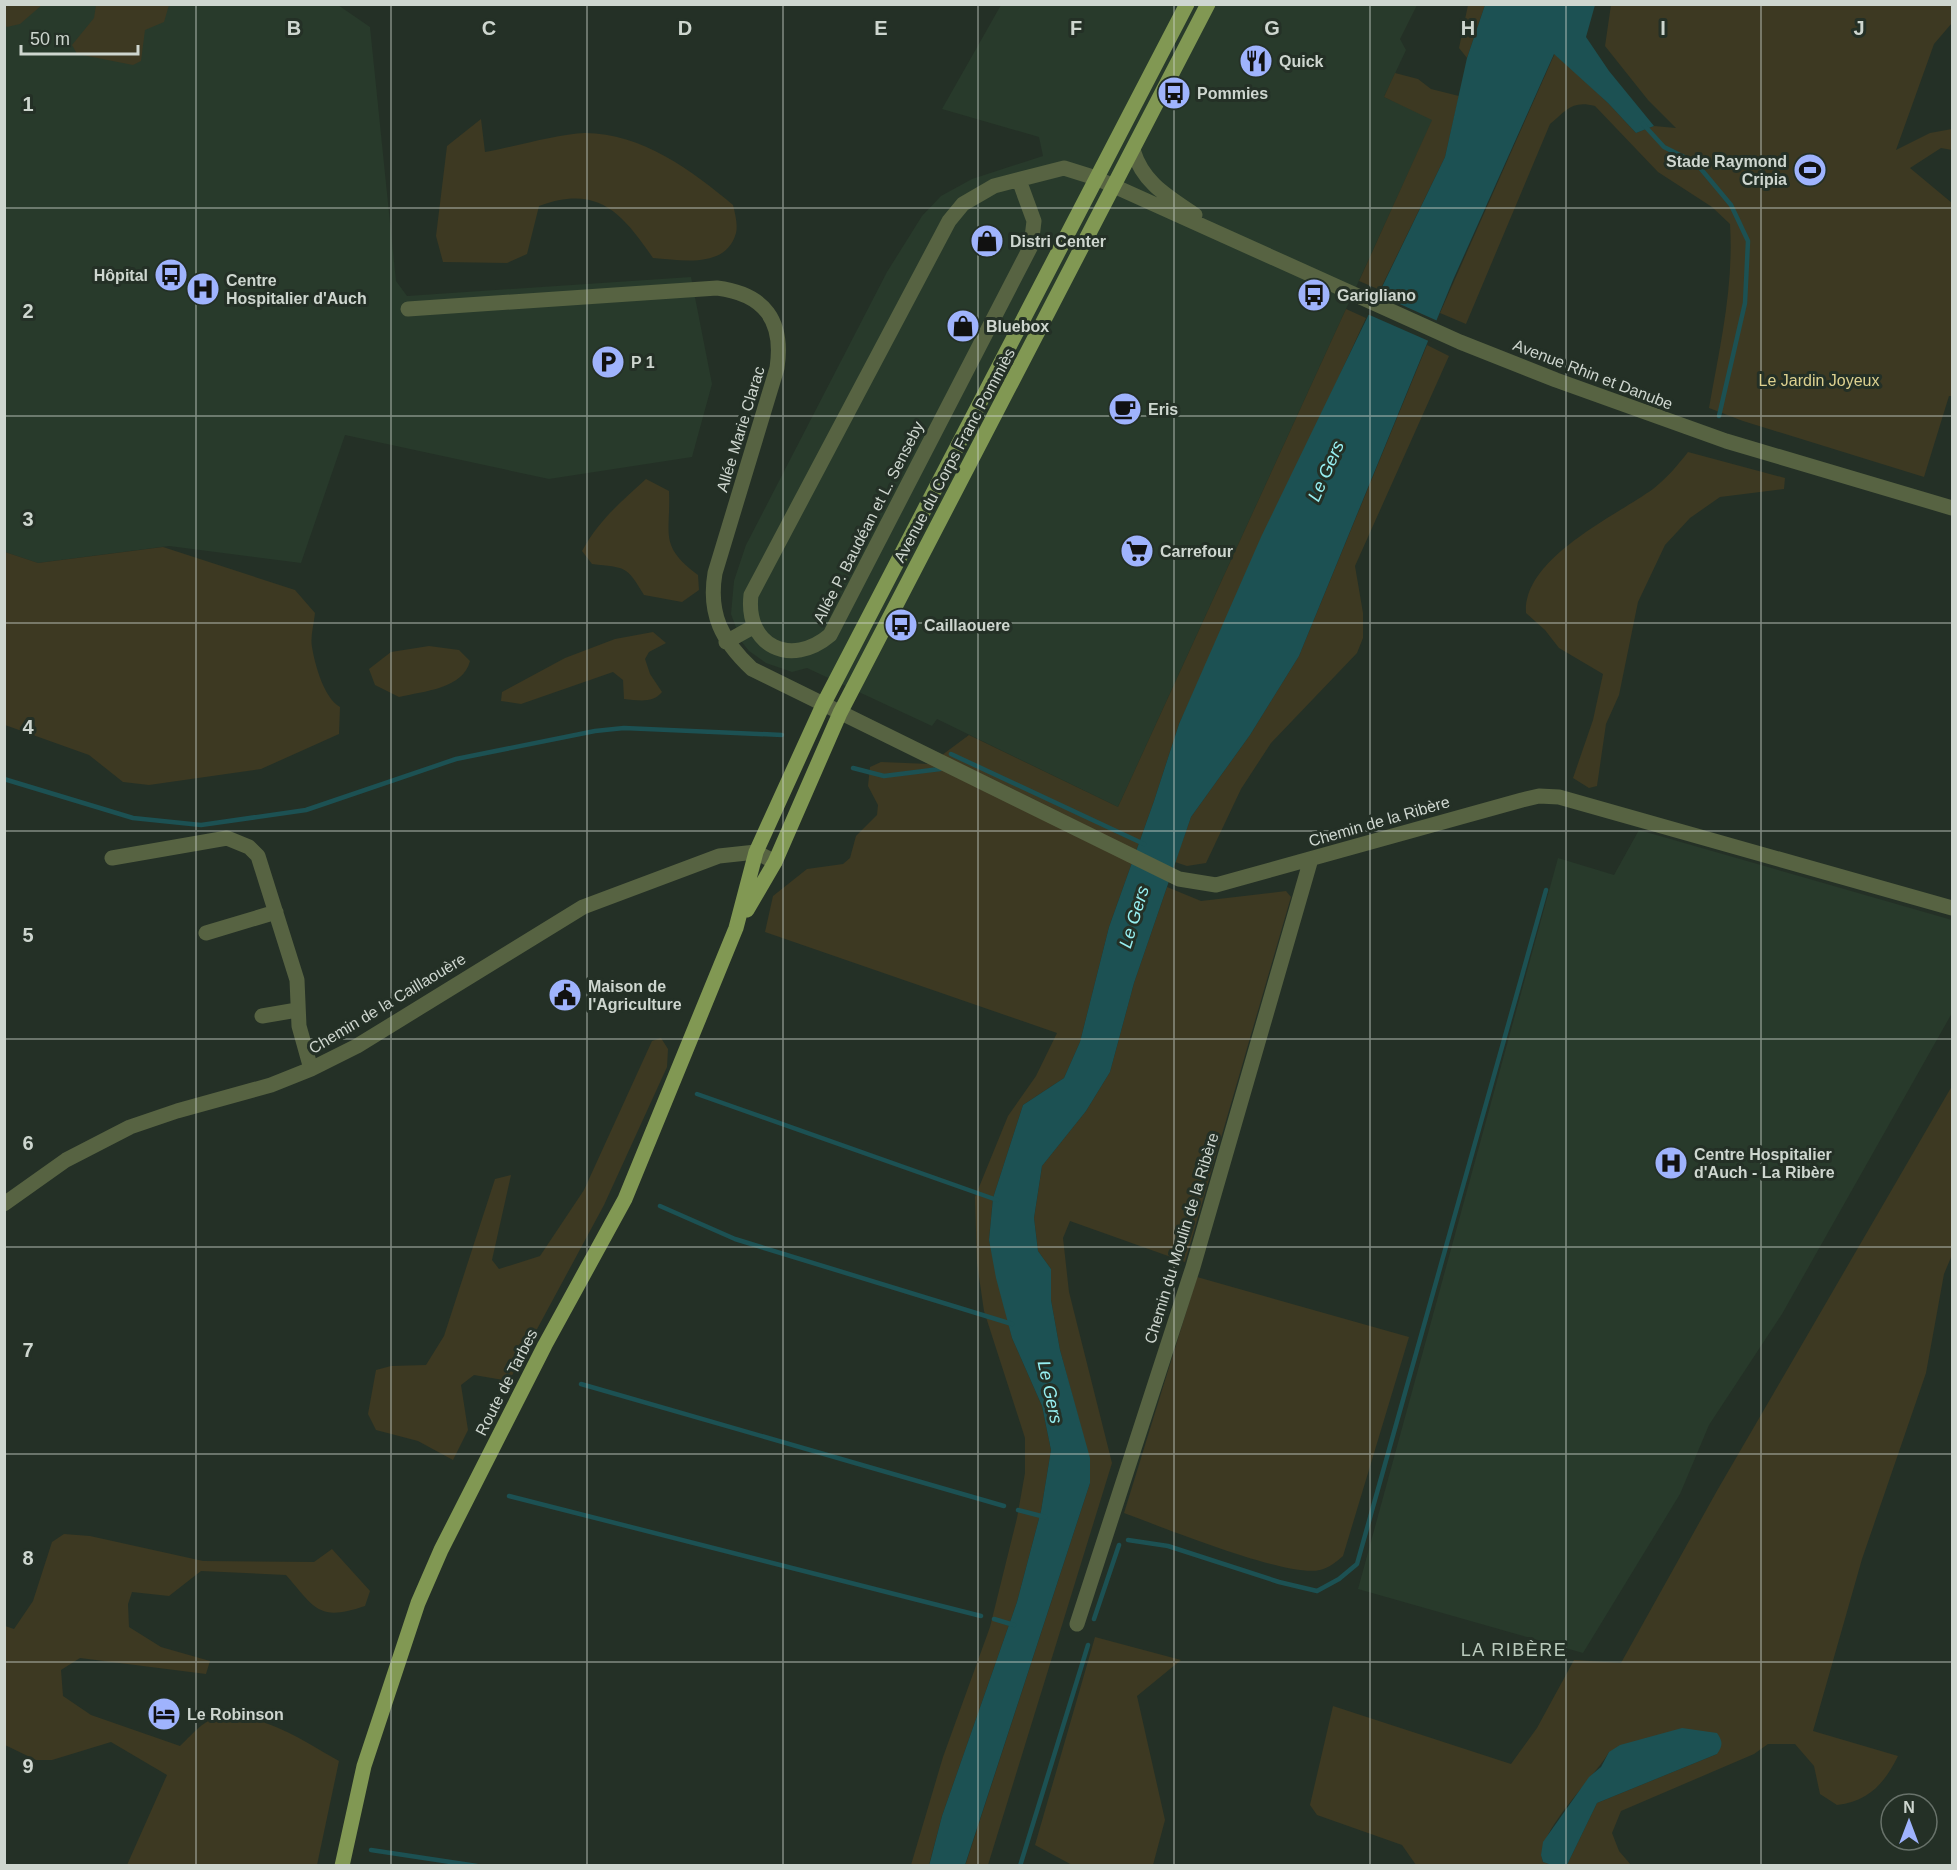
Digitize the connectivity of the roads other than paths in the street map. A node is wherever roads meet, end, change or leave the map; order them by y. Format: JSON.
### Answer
{"nodes":[{"id":1,"x":1187,"y":4,"type":"edge"},
{"id":2,"x":1208,"y":4,"type":"edge"},
{"id":3,"x":1133,"y":150,"type":"junction"},
{"id":4,"x":1096,"y":178,"type":"junction"},
{"id":5,"x":1019,"y":180,"type":"junction"},
{"id":6,"x":1114,"y":187,"type":"junction"},
{"id":7,"x":1232,"y":240,"type":"junction"},
{"id":8,"x":408,"y":309,"type":"dead end"},
{"id":9,"x":1953,"y":508,"type":"edge"},
{"id":10,"x":753,"y":627,"type":"junction"},
{"id":11,"x":726,"y":642,"type":"junction"},
{"id":12,"x":823,"y":705,"type":"junction"},
{"id":13,"x":840,"y":713,"type":"junction"},
{"id":14,"x":756,"y":852,"type":"junction"},
{"id":15,"x":112,"y":858,"type":"dead end"},
{"id":16,"x":1311,"y":859,"type":"junction"},
{"id":17,"x":775,"y":862,"type":"junction"},
{"id":18,"x":1953,"y":908,"type":"edge"},
{"id":19,"x":276,"y":912,"type":"junction"},
{"id":20,"x":736,"y":928,"type":"junction"},
{"id":21,"x":206,"y":933,"type":"dead end"},
{"id":22,"x":297,"y":1010,"type":"junction"},
{"id":23,"x":262,"y":1016,"type":"dead end"},
{"id":24,"x":311,"y":1069,"type":"junction"},
{"id":25,"x":4,"y":1204,"type":"edge"},
{"id":26,"x":1077,"y":1624,"type":"dead end"},
{"id":27,"x":342,"y":1866,"type":"edge"}],
"edges":[{"from":1,"to":4,"type":"main road","name":"Avenue du Corps Franc Pommiès"},
{"from":2,"to":3,"type":"main road","name":"Avenue du Corps Franc Pommiès"},
{"from":3,"to":6,"type":"main road","name":"Avenue du Corps Franc Pommiès"},
{"from":3,"to":7,"type":"street","name":"Avenue Rhin et Danube"},
{"from":4,"to":5,"type":"street"},
{"from":4,"to":6,"type":"street","name":"Avenue Rhin et Danube"},
{"from":4,"to":12,"type":"main road","name":"Avenue du Corps Franc Pommiès"},
{"from":5,"to":10,"type":"street"},
{"from":5,"to":10,"type":"street","name":"Allée P. Baudéan et L. Senseby"},
{"from":6,"to":7,"type":"street","name":"Avenue Rhin et Danube"},
{"from":6,"to":13,"type":"main road","name":"Avenue du Corps Franc Pommiès"},
{"from":7,"to":9,"type":"street","name":"Avenue Rhin et Danube"},
{"from":8,"to":11,"type":"street","name":"Allée Marie Clarac"},
{"from":10,"to":11,"type":"street"},
{"from":11,"to":12,"type":"street","name":"Allée Marie Clarac"},
{"from":12,"to":13,"type":"street","name":"Allée Marie Clarac"},
{"from":12,"to":14,"type":"main road","name":"Avenue du Corps Franc Pommiès"},
{"from":13,"to":16,"type":"street","name":"Chemin de la Ribère"},
{"from":13,"to":17,"type":"main road","name":"Avenue du Corps Franc Pommiès"},
{"from":14,"to":17,"type":"street"},
{"from":14,"to":20,"type":"main road","name":"Route de Tarbes"},
{"from":14,"to":24,"type":"street","name":"Chemin de la Caillaouère"},
{"from":15,"to":19,"type":"street"},
{"from":16,"to":18,"type":"street","name":"Chemin de la Ribère"},
{"from":16,"to":26,"type":"street","name":"Chemin du Moulin de la Ribère"},
{"from":17,"to":20,"type":"main road","name":"Route de Tarbes"},
{"from":19,"to":21,"type":"street"},
{"from":19,"to":22,"type":"street"},
{"from":20,"to":27,"type":"main road","name":"Route de Tarbes"},
{"from":22,"to":23,"type":"street"},
{"from":22,"to":24,"type":"street"},
{"from":24,"to":25,"type":"street","name":"Chemin de la Caillaouère"}]}
